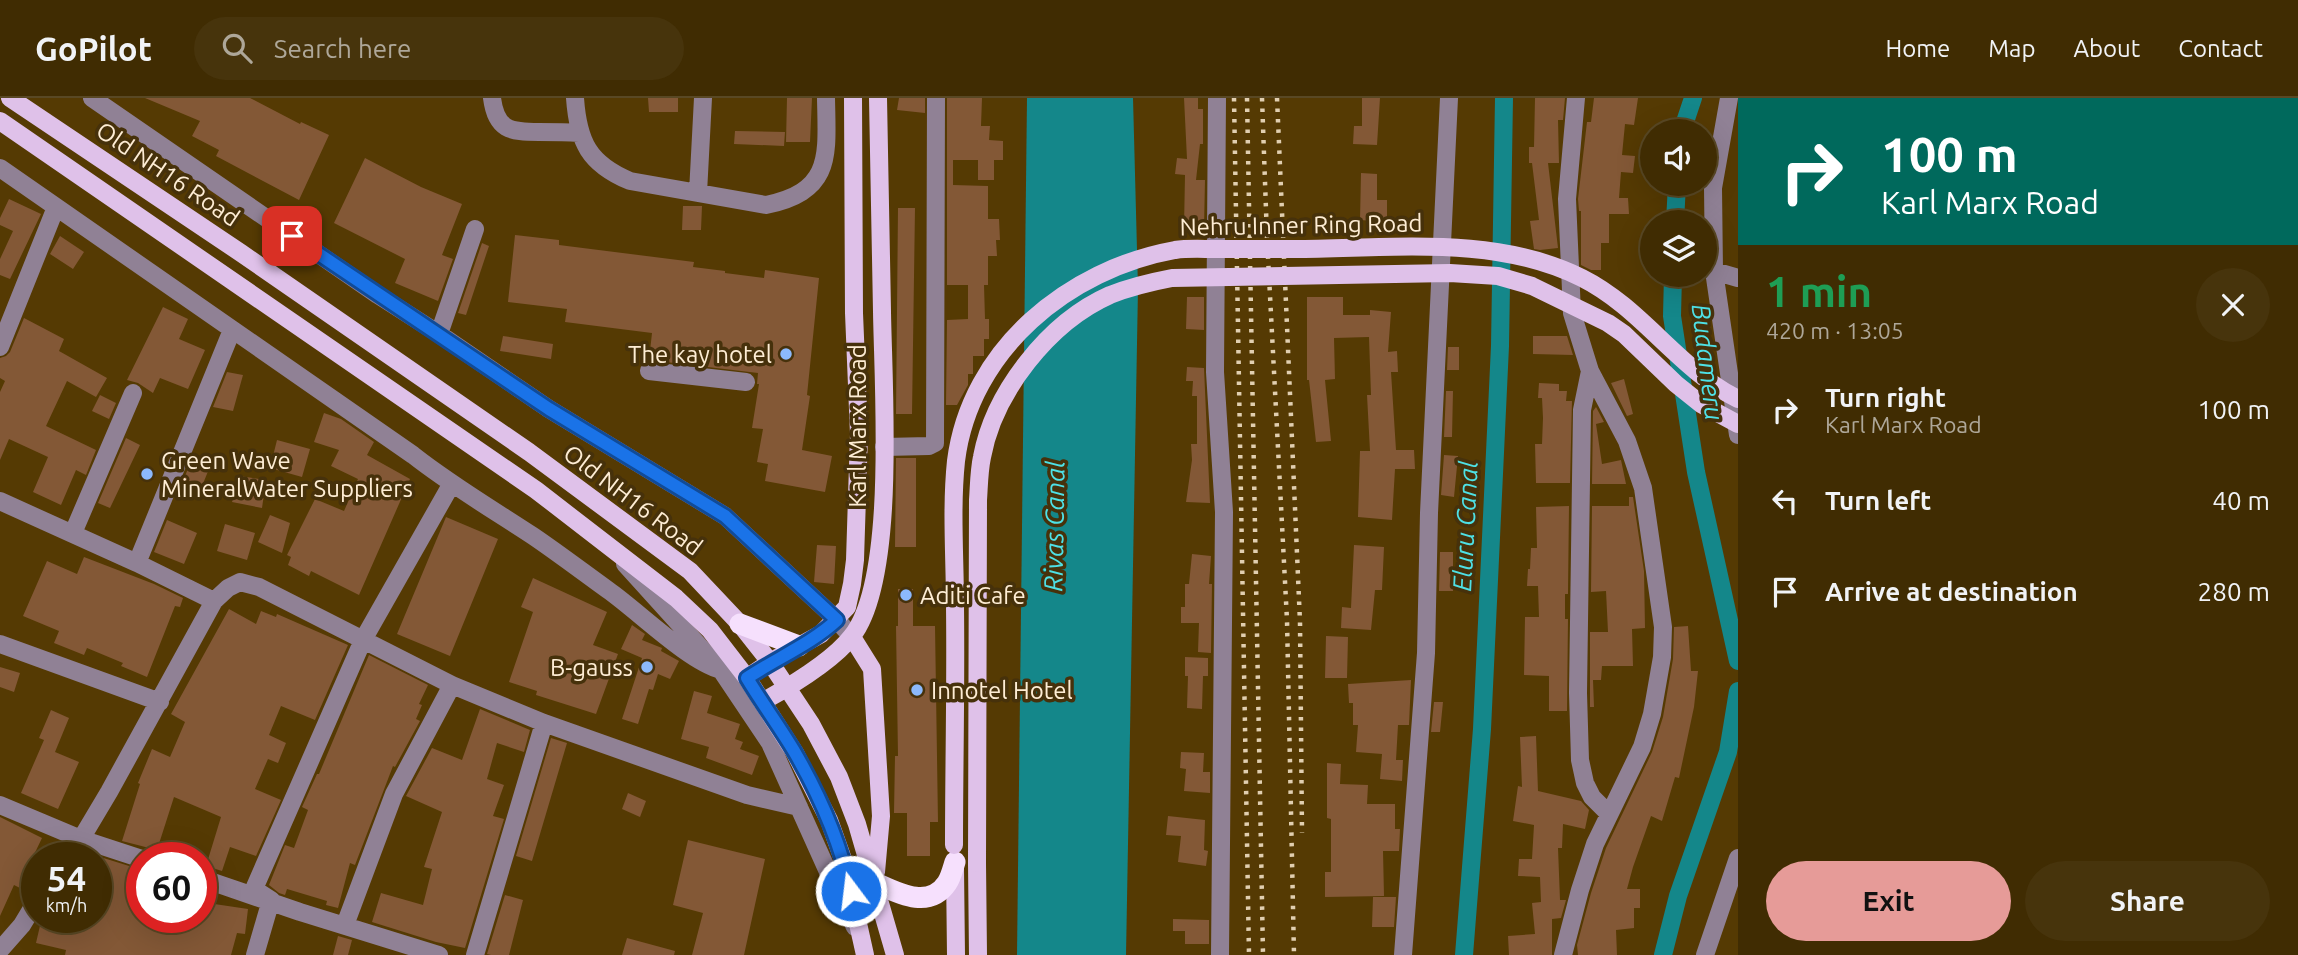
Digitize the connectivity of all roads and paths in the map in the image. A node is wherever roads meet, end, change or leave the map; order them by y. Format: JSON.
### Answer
{"nodes":[{"id":1,"x":10,"y":98,"type":"edge"},
{"id":2,"x":92,"y":98,"type":"edge"},
{"id":3,"x":492,"y":98,"type":"edge"},
{"id":4,"x":575,"y":98,"type":"edge"},
{"id":5,"x":704,"y":98,"type":"edge"},
{"id":6,"x":826,"y":98,"type":"edge"},
{"id":7,"x":853,"y":98,"type":"edge"},
{"id":8,"x":878,"y":98,"type":"edge"},
{"id":9,"x":936,"y":98,"type":"edge"},
{"id":10,"x":1217,"y":98,"type":"edge"},
{"id":11,"x":1449,"y":98,"type":"edge"},
{"id":12,"x":1576,"y":98,"type":"edge"},
{"id":13,"x":1729,"y":98,"type":"edge"},
{"id":14,"x":0,"y":121,"type":"edge"},
{"id":15,"x":579,"y":132,"type":"junction"},
{"id":16,"x":855,"y":162,"type":"junction"},
{"id":17,"x":879,"y":163,"type":"junction"},
{"id":18,"x":0,"y":168,"type":"edge"},
{"id":19,"x":698,"y":193,"type":"junction"},
{"id":20,"x":56,"y":207,"type":"junction"},
{"id":21,"x":1713,"y":210,"type":"edge"},
{"id":22,"x":475,"y":229,"type":"dead end"},
{"id":23,"x":1717,"y":272,"type":"edge"},
{"id":24,"x":1738,"y":278,"type":"edge"},
{"id":25,"x":1716,"y":287,"type":"edge"},
{"id":26,"x":232,"y":330,"type":"junction"},
{"id":27,"x":439,"y":334,"type":"junction"},
{"id":28,"x":0,"y":347,"type":"edge"},
{"id":29,"x":649,"y":371,"type":"dead end"},
{"id":30,"x":1590,"y":371,"type":"junction"},
{"id":31,"x":746,"y":382,"type":"dead end"},
{"id":32,"x":133,"y":393,"type":"dead end"},
{"id":33,"x":1738,"y":399,"type":"edge"},
{"id":34,"x":1738,"y":425,"type":"edge"},
{"id":35,"x":1738,"y":435,"type":"edge"},
{"id":36,"x":884,"y":447,"type":"junction"},
{"id":37,"x":452,"y":485,"type":"junction"},
{"id":38,"x":0,"y":501,"type":"edge"},
{"id":39,"x":73,"y":533,"type":"junction"},
{"id":40,"x":604,"y":541,"type":"junction"},
{"id":41,"x":137,"y":563,"type":"junction"},
{"id":42,"x":214,"y":601,"type":"junction"},
{"id":43,"x":837,"y":620,"type":"junction"},
{"id":44,"x":740,"y":624,"type":"junction"},
{"id":45,"x":852,"y":637,"type":"junction"},
{"id":46,"x":363,"y":640,"type":"junction"},
{"id":47,"x":0,"y":644,"type":"edge"},
{"id":48,"x":799,"y":646,"type":"junction"},
{"id":49,"x":770,"y":662,"type":"junction"},
{"id":50,"x":722,"y":670,"type":"junction"},
{"id":51,"x":747,"y":678,"type":"junction"},
{"id":52,"x":452,"y":685,"type":"junction"},
{"id":53,"x":787,"y":688,"type":"junction"},
{"id":54,"x":160,"y":702,"type":"junction"},
{"id":55,"x":762,"y":702,"type":"junction"},
{"id":56,"x":544,"y":723,"type":"junction"},
{"id":57,"x":0,"y":805,"type":"edge"},
{"id":58,"x":799,"y":807,"type":"junction"},
{"id":59,"x":1608,"y":813,"type":"junction"},
{"id":60,"x":81,"y":839,"type":"junction"},
{"id":61,"x":79,"y":842,"type":"edge"},
{"id":62,"x":955,"y":853,"type":"junction"},
{"id":63,"x":126,"y":854,"type":"edge"},
{"id":64,"x":1738,"y":858,"type":"edge"},
{"id":65,"x":217,"y":883,"type":"edge"},
{"id":66,"x":876,"y":883,"type":"junction"},
{"id":67,"x":271,"y":901,"type":"junction"},
{"id":68,"x":345,"y":925,"type":"junction"},
{"id":69,"x":21,"y":926,"type":"edge"},
{"id":70,"x":864,"y":949,"type":"edge"},
{"id":71,"x":0,"y":950,"type":"edge"},
{"id":72,"x":255,"y":955,"type":"edge"},
{"id":73,"x":439,"y":955,"type":"edge"},
{"id":74,"x":475,"y":955,"type":"edge"},
{"id":75,"x":895,"y":955,"type":"edge"},
{"id":76,"x":956,"y":955,"type":"edge"},
{"id":77,"x":978,"y":955,"type":"edge"},
{"id":78,"x":1220,"y":955,"type":"edge"},
{"id":79,"x":1403,"y":955,"type":"edge"},
{"id":80,"x":1563,"y":955,"type":"edge"},
{"id":81,"x":1705,"y":955,"type":"edge"}],
"edges":[{"from":1,"to":44,"type":"main road","name":"Old NH16 Road"},
{"from":2,"to":27,"type":"street"},
{"from":3,"to":15,"type":"street"},
{"from":4,"to":15,"type":"street"},
{"from":5,"to":19,"type":"street"},
{"from":6,"to":19,"type":"street"},
{"from":7,"to":16,"type":"main road","name":"Karl Marx Road"},
{"from":8,"to":17,"type":"main road","name":"Karl Marx Road"},
{"from":9,"to":36,"type":"street"},
{"from":10,"to":78,"type":"street"},
{"from":11,"to":79,"type":"street"},
{"from":12,"to":30,"type":"street"},
{"from":13,"to":21,"type":"street"},
{"from":14,"to":40,"type":"main road","name":"Old NH16 Road"},
{"from":15,"to":19,"type":"street"},
{"from":16,"to":17,"type":"main road"},
{"from":16,"to":43,"type":"main road","name":"Karl Marx Road"},
{"from":17,"to":36,"type":"main road","name":"Karl Marx Road"},
{"from":18,"to":20,"type":"street"},
{"from":20,"to":26,"type":"street"},
{"from":20,"to":28,"type":"street"},
{"from":22,"to":27,"type":"street"},
{"from":23,"to":24,"type":"street"},
{"from":25,"to":35,"type":"street"},
{"from":26,"to":37,"type":"street"},
{"from":26,"to":41,"type":"street"},
{"from":27,"to":43,"type":"street"},
{"from":29,"to":31,"type":"street"},
{"from":30,"to":59,"type":"street"},
{"from":30,"to":59,"type":"street"},
{"from":32,"to":39,"type":"street"},
{"from":33,"to":62,"type":"main road","name":"Nehru Inner Ring Road","bridge":true},
{"from":34,"to":77,"type":"main road","bridge":true},
{"from":36,"to":45,"type":"main road","name":"Karl Marx Road"},
{"from":37,"to":46,"type":"street"},
{"from":37,"to":50,"type":"street"},
{"from":38,"to":39,"type":"street"},
{"from":39,"to":41,"type":"street"},
{"from":40,"to":50,"type":"street"},
{"from":40,"to":51,"type":"main road","name":"Old NH16 Road"},
{"from":41,"to":42,"type":"street"},
{"from":42,"to":46,"type":"street"},
{"from":42,"to":54,"type":"street"},
{"from":43,"to":45,"type":"street"},
{"from":43,"to":48,"type":"main road"},
{"from":44,"to":48,"type":"highway"},
{"from":44,"to":49,"type":"main road","name":"Old NH16 Road"},
{"from":45,"to":53,"type":"main road","name":"Karl Marx Road"},
{"from":45,"to":66,"type":"main road"},
{"from":46,"to":52,"type":"street"},
{"from":46,"to":67,"type":"street"},
{"from":47,"to":54,"type":"street"},
{"from":48,"to":49,"type":"main road"},
{"from":49,"to":51,"type":"main road"},
{"from":49,"to":53,"type":"main road","name":"Old NH16 Road"},
{"from":50,"to":58,"type":"street"},
{"from":51,"to":55,"type":"main road","name":"Old NH16 Road"},
{"from":52,"to":56,"type":"street"},
{"from":52,"to":68,"type":"street"},
{"from":53,"to":55,"type":"main road","name":"Karl Marx Road"},
{"from":53,"to":66,"type":"main road","name":"Old NH16 Road"},
{"from":54,"to":60,"type":"street"},
{"from":55,"to":70,"type":"main road","name":"Old NH16 Road"},
{"from":56,"to":58,"type":"street"},
{"from":56,"to":74,"type":"street"},
{"from":57,"to":60,"type":"street"},
{"from":58,"to":70,"type":"street"},
{"from":59,"to":80,"type":"street"},
{"from":60,"to":61,"type":"street"},
{"from":60,"to":63,"type":"street"},
{"from":62,"to":66,"type":"highway"},
{"from":62,"to":76,"type":"main road","name":"Nehru Inner Ring Road"},
{"from":64,"to":81,"type":"street"},
{"from":65,"to":67,"type":"street"},
{"from":66,"to":75,"type":"main road","name":"Old NH16 Road"},
{"from":67,"to":68,"type":"street"},
{"from":67,"to":72,"type":"street"},
{"from":68,"to":73,"type":"street"},
{"from":69,"to":71,"type":"street"}]}
